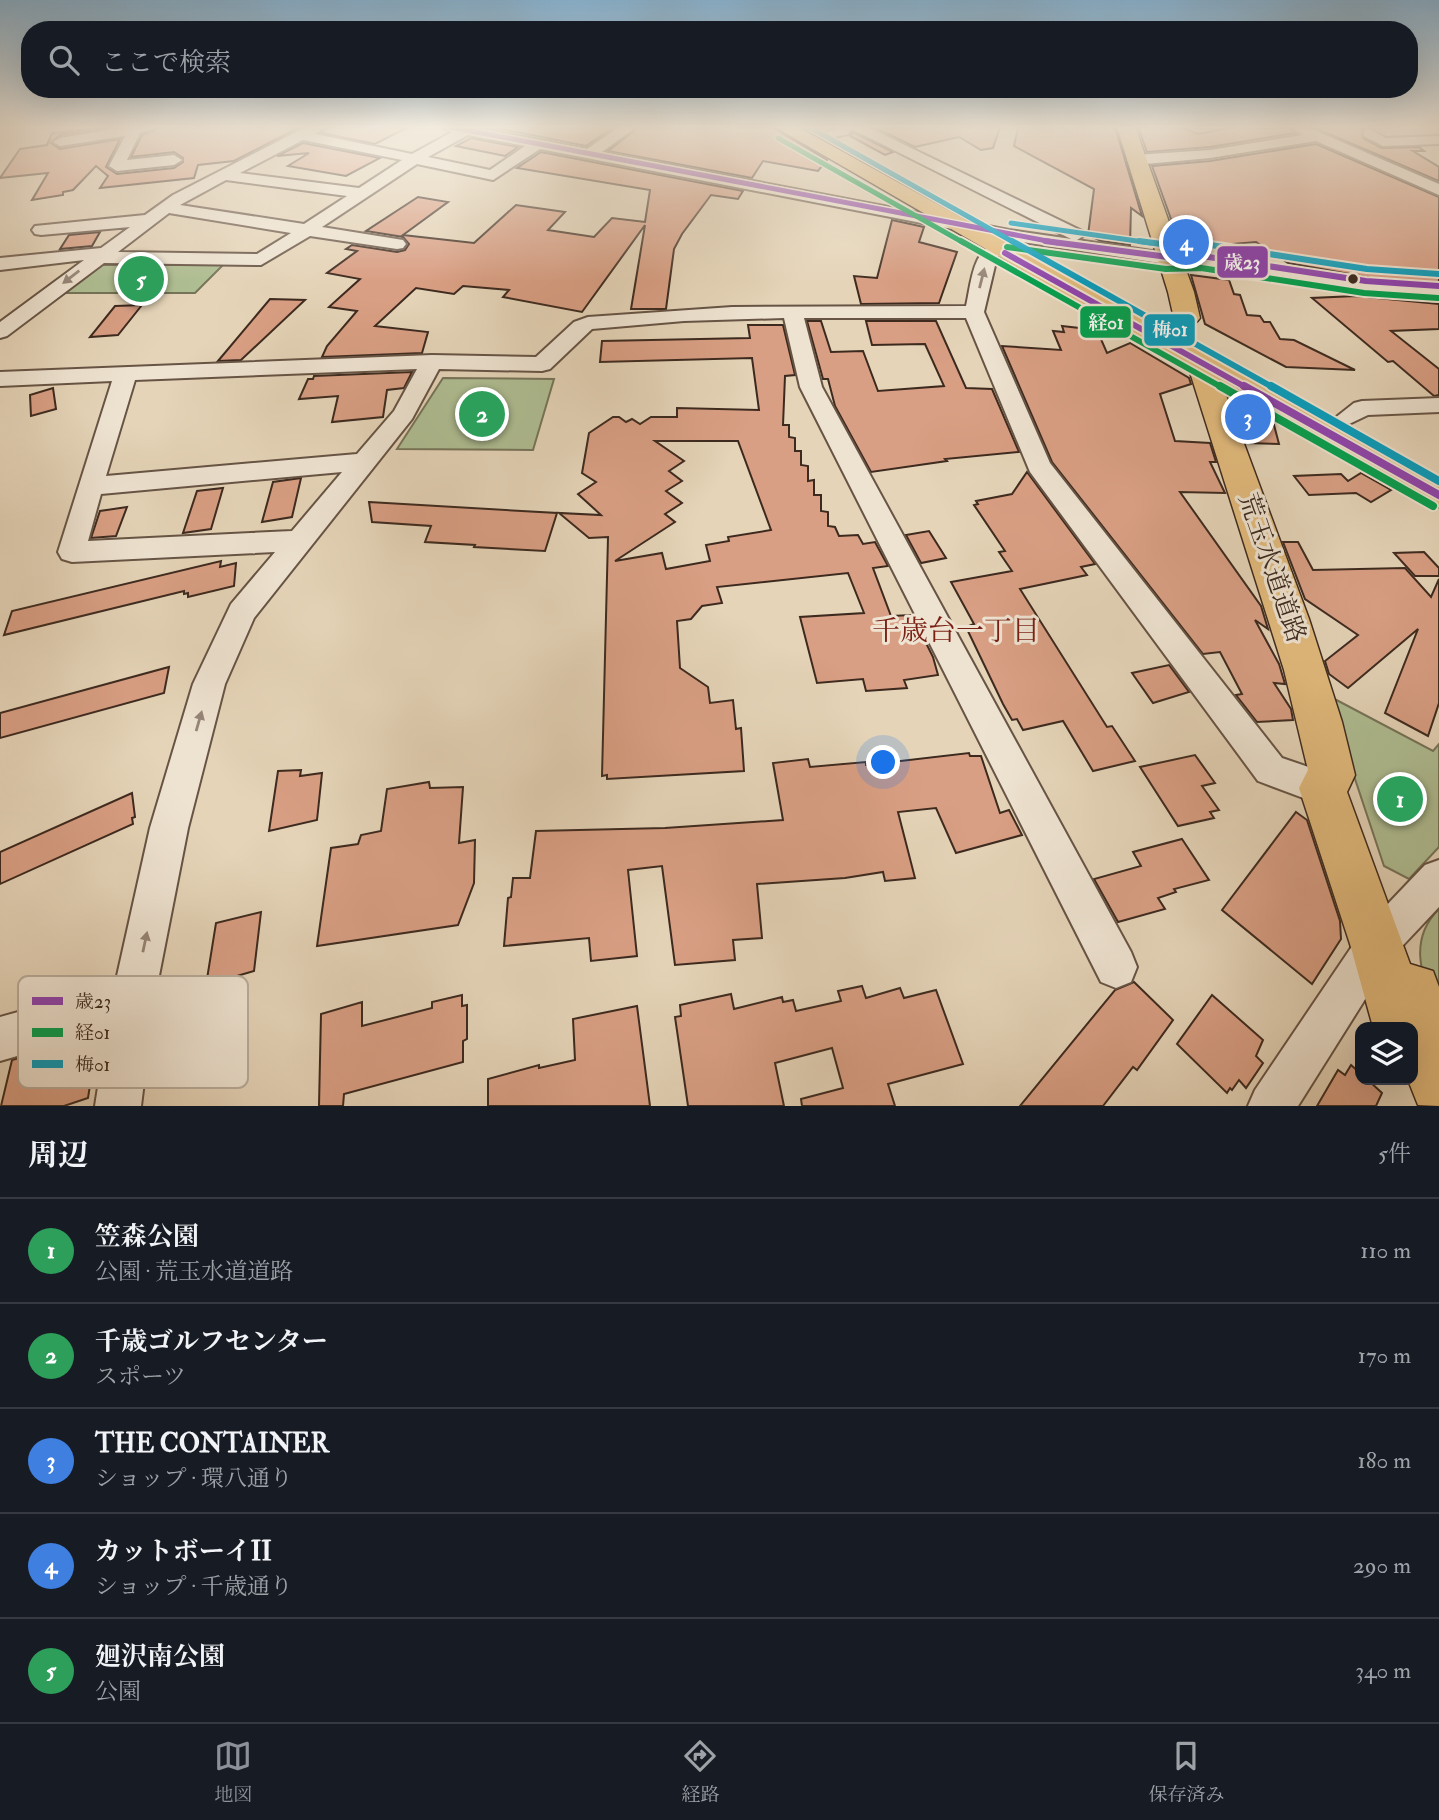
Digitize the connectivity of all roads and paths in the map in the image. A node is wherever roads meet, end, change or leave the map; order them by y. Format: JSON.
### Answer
{"nodes":[{"id":1,"x":217,"y":179,"type":"edge"},
{"id":2,"x":251,"y":179,"type":"edge"},
{"id":3,"x":384,"y":179,"type":"edge"},
{"id":4,"x":719,"y":179,"type":"edge"},
{"id":5,"x":874,"y":179,"type":"edge"},
{"id":6,"x":904,"y":179,"type":"edge"},
{"id":7,"x":949,"y":179,"type":"edge"},
{"id":8,"x":1141,"y":179,"type":"edge"},
{"id":9,"x":1413,"y":179,"type":"edge"},
{"id":10,"x":882,"y":183,"type":"junction"},
{"id":11,"x":1439,"y":190,"type":"edge"},
{"id":12,"x":362,"y":193,"type":"junction"},
{"id":13,"x":852,"y":204,"type":"junction"},
{"id":14,"x":166,"y":208,"type":"junction"},
{"id":15,"x":147,"y":220,"type":"junction"},
{"id":16,"x":953,"y":223,"type":"junction"},
{"id":17,"x":41,"y":230,"type":"dead end"},
{"id":18,"x":308,"y":230,"type":"junction"},
{"id":19,"x":1003,"y":242,"type":"junction"},
{"id":20,"x":397,"y":244,"type":"dead end"},
{"id":21,"x":1072,"y":249,"type":"junction"},
{"id":22,"x":100,"y":255,"type":"junction"},
{"id":23,"x":1168,"y":257,"type":"junction"},
{"id":24,"x":0,"y":264,"type":"edge"},
{"id":25,"x":1439,"y":286,"type":"edge"},
{"id":26,"x":1439,"y":295,"type":"edge"},
{"id":27,"x":974,"y":312,"type":"junction"},
{"id":28,"x":793,"y":313,"type":"junction"},
{"id":29,"x":1173,"y":324,"type":"junction"},
{"id":30,"x":0,"y":332,"type":"edge"},
{"id":31,"x":432,"y":362,"type":"junction"},
{"id":32,"x":1201,"y":363,"type":"junction"},
{"id":33,"x":126,"y":373,"type":"junction"},
{"id":34,"x":0,"y":379,"type":"edge"},
{"id":35,"x":1439,"y":405,"type":"edge"},
{"id":36,"x":1348,"y":418,"type":"junction"},
{"id":37,"x":364,"y":463,"type":"junction"},
{"id":38,"x":1439,"y":467,"type":"edge"},
{"id":39,"x":90,"y":486,"type":"junction"},
{"id":40,"x":1439,"y":495,"type":"edge"},
{"id":41,"x":300,"y":541,"type":"junction"},
{"id":42,"x":1327,"y":781,"type":"junction"},
{"id":43,"x":1439,"y":878,"type":"edge"},
{"id":44,"x":1386,"y":935,"type":"junction"},
{"id":45,"x":1116,"y":967,"type":"dead end"},
{"id":46,"x":138,"y":976,"type":"edge"},
{"id":47,"x":1401,"y":1022,"type":"edge"},
{"id":48,"x":18,"y":1034,"type":"edge"},
{"id":49,"x":0,"y":1039,"type":"edge"},
{"id":50,"x":1418,"y":1078,"type":"edge"},
{"id":51,"x":1439,"y":1084,"type":"edge"},
{"id":52,"x":121,"y":1088,"type":"edge"},
{"id":53,"x":118,"y":1106,"type":"edge"},
{"id":54,"x":1271,"y":1106,"type":"edge"},
{"id":55,"x":1426,"y":1106,"type":"edge"}],
"edges":[{"from":1,"to":14,"type":"street"},
{"from":2,"to":12,"type":"street"},
{"from":3,"to":12,"type":"street"},
{"from":4,"to":13,"type":"street"},
{"from":5,"to":10,"type":"main road"},
{"from":6,"to":19,"type":"main road"},
{"from":7,"to":21,"type":"street"},
{"from":8,"to":23,"type":"main road"},
{"from":9,"to":11,"type":"street"},
{"from":10,"to":13,"type":"street"},
{"from":10,"to":16,"type":"main road"},
{"from":12,"to":18,"type":"street"},
{"from":13,"to":16,"type":"street"},
{"from":14,"to":15,"type":"street"},
{"from":14,"to":18,"type":"street"},
{"from":15,"to":17,"type":"street"},
{"from":15,"to":22,"type":"street"},
{"from":16,"to":19,"type":"main road"},
{"from":18,"to":20,"type":"street"},
{"from":18,"to":22,"type":"street"},
{"from":19,"to":21,"type":"main road"},
{"from":27,"to":19,"type":"street","one_way":true},
{"from":19,"to":32,"type":"main road"},
{"from":21,"to":23,"type":"street"},
{"from":21,"to":29,"type":"main road"},
{"from":22,"to":24,"type":"street"},
{"from":22,"to":30,"type":"street","one_way":true},
{"from":23,"to":25,"type":"street"},
{"from":23,"to":26,"type":"street"},
{"from":23,"to":29,"type":"main road"},
{"from":27,"to":28,"type":"street"},
{"from":27,"to":42,"type":"street"},
{"from":28,"to":31,"type":"street"},
{"from":28,"to":45,"type":"street"},
{"from":29,"to":36,"type":"main road"},
{"from":31,"to":33,"type":"street"},
{"from":31,"to":37,"type":"street"},
{"from":32,"to":40,"type":"main road"},
{"from":32,"to":42,"type":"main road","name":"荒玉水道道路"},
{"from":33,"to":34,"type":"street"},
{"from":33,"to":39,"type":"street"},
{"from":35,"to":36,"type":"street"},
{"from":36,"to":38,"type":"main road"},
{"from":37,"to":39,"type":"street"},
{"from":37,"to":41,"type":"street"},
{"from":39,"to":41,"type":"street"},
{"from":46,"to":41,"type":"street","one_way":true},
{"from":42,"to":44,"type":"main road","name":"荒玉水道道路"},
{"from":43,"to":44,"type":"street"},
{"from":44,"to":47,"type":"main road","name":"荒玉水道道路"},
{"from":44,"to":51,"type":"main road","name":"荒玉水道道路"},
{"from":44,"to":54,"type":"street"},
{"from":48,"to":49,"type":"street"},
{"from":50,"to":55,"type":"main road"},
{"from":52,"to":53,"type":"street"}]}
